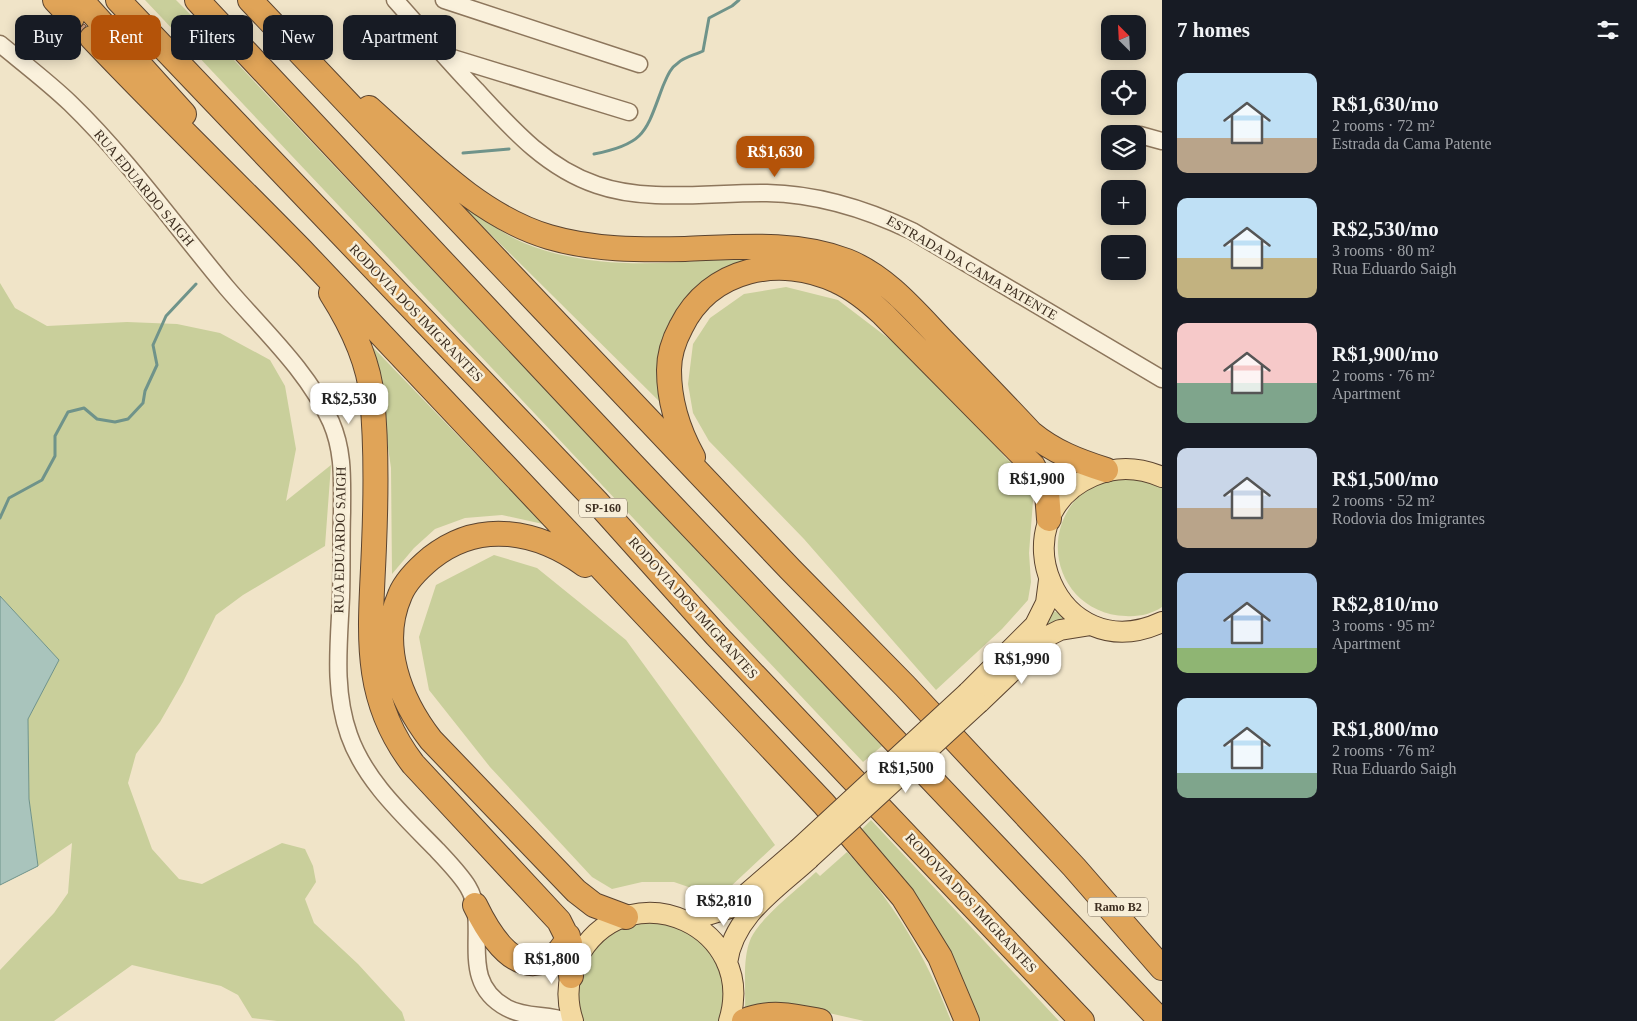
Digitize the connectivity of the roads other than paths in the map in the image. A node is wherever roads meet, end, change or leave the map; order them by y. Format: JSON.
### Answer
{"nodes":[{"id":1,"x":55,"y":0,"type":"edge"},
{"id":2,"x":118,"y":0,"type":"edge"},
{"id":3,"x":197,"y":0,"type":"edge"},
{"id":4,"x":250,"y":0,"type":"edge"},
{"id":5,"x":395,"y":0,"type":"edge"},
{"id":6,"x":444,"y":0,"type":"edge"},
{"id":7,"x":77,"y":9,"type":"edge"},
{"id":8,"x":265,"y":15,"type":"edge"},
{"id":9,"x":408,"y":15,"type":"edge"},
{"id":10,"x":0,"y":44,"type":"edge"},
{"id":11,"x":113,"y":60,"type":"edge"},
{"id":12,"x":307,"y":60,"type":"edge"},
{"id":13,"x":315,"y":60,"type":"edge"},
{"id":14,"x":448,"y":60,"type":"edge"},
{"id":15,"x":456,"y":60,"type":"edge"},
{"id":16,"x":639,"y":64,"type":"dead end"},
{"id":17,"x":629,"y":112,"type":"dead end"},
{"id":18,"x":1146,"y":137,"type":"edge"},
{"id":19,"x":1162,"y":142,"type":"edge"},
{"id":20,"x":221,"y":167,"type":"junction"},
{"id":21,"x":307,"y":256,"type":"junction"},
{"id":22,"x":1162,"y":379,"type":"edge"},
{"id":23,"x":1106,"y":470,"type":"junction"},
{"id":24,"x":1162,"y":477,"type":"edge"},
{"id":25,"x":704,"y":478,"type":"junction"},
{"id":26,"x":1049,"y":519,"type":"junction"},
{"id":27,"x":1049,"y":580,"type":"junction"},
{"id":28,"x":623,"y":593,"type":"junction"},
{"id":29,"x":1162,"y":622,"type":"edge"},
{"id":30,"x":1091,"y":625,"type":"junction"},
{"id":31,"x":973,"y":698,"type":"junction"},
{"id":32,"x":804,"y":854,"type":"junction"},
{"id":33,"x":1074,"y":867,"type":"junction"},
{"id":34,"x":475,"y":905,"type":"junction"},
{"id":35,"x":626,"y":916,"type":"junction"},
{"id":36,"x":688,"y":921,"type":"junction"},
{"id":37,"x":568,"y":936,"type":"junction"},
{"id":38,"x":1162,"y":948,"type":"edge"},
{"id":39,"x":727,"y":963,"type":"junction"},
{"id":40,"x":1162,"y":968,"type":"edge"},
{"id":41,"x":570,"y":987,"type":"junction"},
{"id":42,"x":545,"y":1017,"type":"junction"},
{"id":43,"x":566,"y":1021,"type":"edge"},
{"id":44,"x":573,"y":1021,"type":"edge"},
{"id":45,"x":729,"y":1021,"type":"edge"},
{"id":46,"x":744,"y":1021,"type":"edge"},
{"id":47,"x":820,"y":1021,"type":"edge"},
{"id":48,"x":967,"y":1021,"type":"edge"},
{"id":49,"x":1082,"y":1021,"type":"edge"},
{"id":50,"x":1161,"y":1021,"type":"edge"}],
"edges":[{"from":1,"to":7,"type":"highway"},
{"from":2,"to":49,"type":"highway","name":"RODOVIA DOS IMIGRANTES","number":"SP-160"},
{"from":3,"to":50,"type":"highway"},
{"from":4,"to":8,"type":"highway"},
{"from":5,"to":9,"type":"street","name":"ESTRADA DA CAMA PATENTE"},
{"from":6,"to":16,"type":"street"},
{"from":7,"to":20,"type":"highway"},
{"from":10,"to":34,"type":"street","name":"RUA EDUARDO SAIGH"},
{"from":11,"to":20,"type":"highway"},
{"from":12,"to":25,"type":"highway"},
{"from":13,"to":23,"type":"highway"},
{"from":14,"to":22,"type":"street","name":"ESTRADA DA CAMA PATENTE"},
{"from":15,"to":17,"type":"street"},
{"from":18,"to":19,"type":"street"},
{"from":20,"to":21,"type":"highway"},
{"from":21,"to":28,"type":"highway"},
{"from":21,"to":37,"type":"highway"},
{"from":23,"to":24,"type":"main road"},
{"from":23,"to":26,"type":"main road"},
{"from":25,"to":26,"type":"highway"},
{"from":25,"to":33,"type":"highway"},
{"from":26,"to":27,"type":"main road"},
{"from":27,"to":30,"type":"main road"},
{"from":27,"to":31,"type":"main road"},
{"from":28,"to":35,"type":"highway"},
{"from":28,"to":48,"type":"highway"},
{"from":29,"to":30,"type":"main road"},
{"from":30,"to":31,"type":"main road"},
{"from":31,"to":32,"type":"main road","bridge":true},
{"from":32,"to":36,"type":"main road"},
{"from":32,"to":39,"type":"main road"},
{"from":33,"to":38,"type":"highway","number":"Ramo B2"},
{"from":33,"to":40,"type":"highway"},
{"from":34,"to":37,"type":"highway"},
{"from":34,"to":42,"type":"street","name":"RUA EDUARDO SAIGH"},
{"from":35,"to":36,"type":"main road"},
{"from":35,"to":41,"type":"main road"},
{"from":36,"to":39,"type":"main road"},
{"from":37,"to":41,"type":"highway"},
{"from":39,"to":45,"type":"main road"},
{"from":41,"to":42,"type":"street"},
{"from":41,"to":44,"type":"main road"},
{"from":42,"to":43,"type":"street","name":"RUA EDUARDO SAIGH"},
{"from":46,"to":47,"type":"highway"}]}
